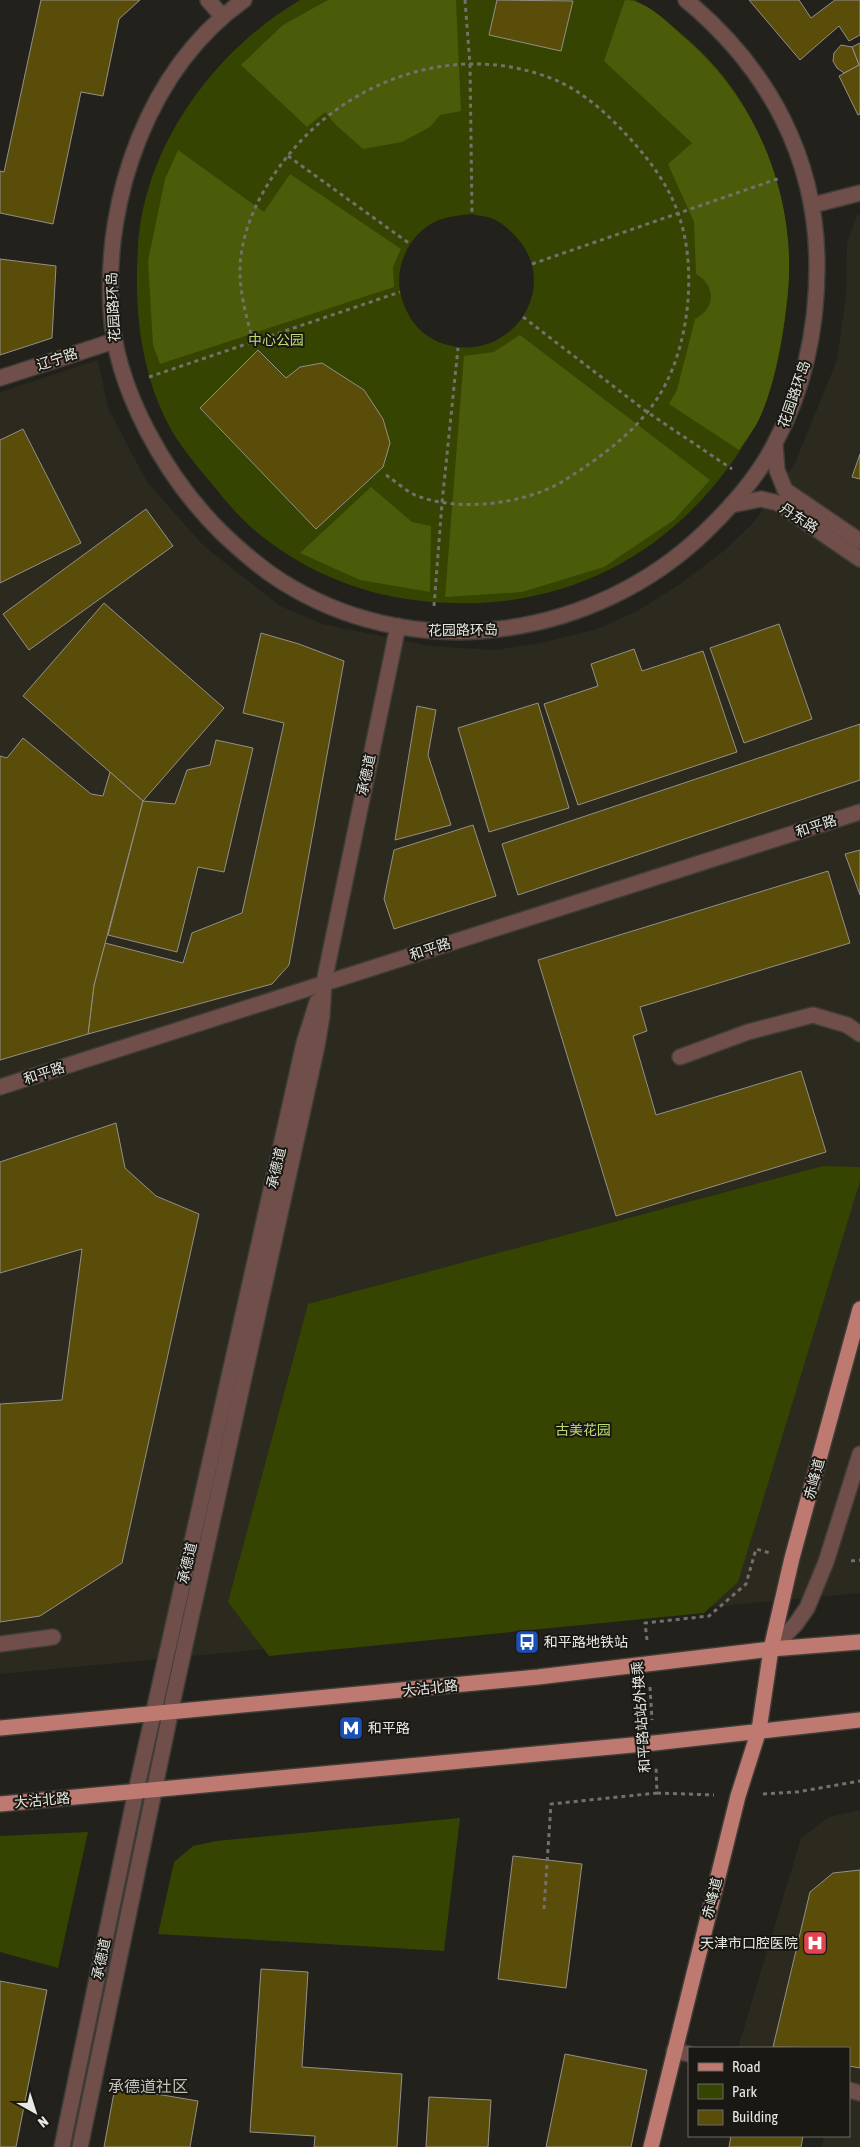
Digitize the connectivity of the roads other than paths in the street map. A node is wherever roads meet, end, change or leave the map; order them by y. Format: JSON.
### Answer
{"nodes":[{"id":1,"x":208,"y":0,"type":"edge"},
{"id":2,"x":244,"y":0,"type":"edge"},
{"id":3,"x":686,"y":0,"type":"edge"},
{"id":4,"x":222,"y":16,"type":"junction"},
{"id":5,"x":860,"y":193,"type":"edge"},
{"id":6,"x":813,"y":205,"type":"junction"},
{"id":7,"x":114,"y":340,"type":"junction"},
{"id":8,"x":0,"y":378,"type":"edge"},
{"id":9,"x":774,"y":445,"type":"junction"},
{"id":10,"x":731,"y":505,"type":"junction"},
{"id":11,"x":860,"y":541,"type":"edge"},
{"id":12,"x":860,"y":559,"type":"edge"},
{"id":13,"x":398,"y":626,"type":"junction"},
{"id":14,"x":860,"y":812,"type":"edge"},
{"id":15,"x":324,"y":982,"type":"junction"},
{"id":16,"x":860,"y":1034,"type":"edge"},
{"id":17,"x":680,"y":1057,"type":"dead end"},
{"id":18,"x":0,"y":1087,"type":"edge"},
{"id":19,"x":860,"y":1309,"type":"edge"},
{"id":20,"x":860,"y":1454,"type":"edge"},
{"id":21,"x":53,"y":1637,"type":"dead end"},
{"id":22,"x":860,"y":1642,"type":"edge"},
{"id":23,"x":0,"y":1644,"type":"edge"},
{"id":24,"x":771,"y":1649,"type":"junction"},
{"id":25,"x":170,"y":1713,"type":"junction"},
{"id":26,"x":154,"y":1714,"type":"junction"},
{"id":27,"x":860,"y":1720,"type":"edge"},
{"id":28,"x":0,"y":1728,"type":"edge"},
{"id":29,"x":759,"y":1730,"type":"junction"},
{"id":30,"x":154,"y":1790,"type":"junction"},
{"id":31,"x":136,"y":1791,"type":"junction"},
{"id":32,"x":0,"y":1804,"type":"edge"},
{"id":33,"x":681,"y":2052,"type":"edge"},
{"id":34,"x":62,"y":2147,"type":"edge"},
{"id":35,"x":80,"y":2147,"type":"edge"},
{"id":36,"x":651,"y":2147,"type":"edge"}],
"edges":[{"from":1,"to":4,"type":"street"},
{"from":2,"to":4,"type":"street","name":"花园路环岛"},
{"from":3,"to":6,"type":"street","name":"花园路环岛"},
{"from":4,"to":7,"type":"street","name":"花园路环岛"},
{"from":5,"to":6,"type":"street"},
{"from":6,"to":9,"type":"street","name":"花园路环岛"},
{"from":7,"to":8,"type":"street","name":"辽宁路"},
{"from":7,"to":13,"type":"street","name":"花园路环岛"},
{"from":9,"to":10,"type":"street","name":"花园路环岛"},
{"from":9,"to":11,"type":"street","name":"丹东路"},
{"from":10,"to":12,"type":"street","name":"丹东路"},
{"from":10,"to":13,"type":"street","name":"花园路环岛"},
{"from":13,"to":15,"type":"street","name":"承德道"},
{"from":14,"to":15,"type":"street","name":"和平路"},
{"from":15,"to":18,"type":"street","name":"和平路"},
{"from":15,"to":25,"type":"street","name":"承德道"},
{"from":15,"to":26,"type":"street","name":"承德道"},
{"from":16,"to":17,"type":"street"},
{"from":19,"to":24,"type":"main road","name":"赤峰道"},
{"from":20,"to":24,"type":"street"},
{"from":21,"to":23,"type":"street"},
{"from":22,"to":24,"type":"main road","name":"大沽北路"},
{"from":24,"to":25,"type":"main road","name":"大沽北路"},
{"from":24,"to":29,"type":"main road","name":"赤峰道"},
{"from":25,"to":26,"type":"main road","name":"大沽北路"},
{"from":25,"to":30,"type":"street","name":"承德道"},
{"from":26,"to":28,"type":"main road","name":"大沽北路"},
{"from":26,"to":31,"type":"street","name":"承德道"},
{"from":27,"to":29,"type":"main road","name":"大沽北路"},
{"from":29,"to":30,"type":"main road","name":"大沽北路"},
{"from":29,"to":33,"type":"main road","name":"赤峰道"},
{"from":30,"to":31,"type":"main road","name":"大沽北路"},
{"from":30,"to":35,"type":"street","name":"承德道"},
{"from":31,"to":32,"type":"main road","name":"大沽北路"},
{"from":31,"to":34,"type":"street","name":"承德道"},
{"from":33,"to":36,"type":"main road","name":"赤峰道"}]}
